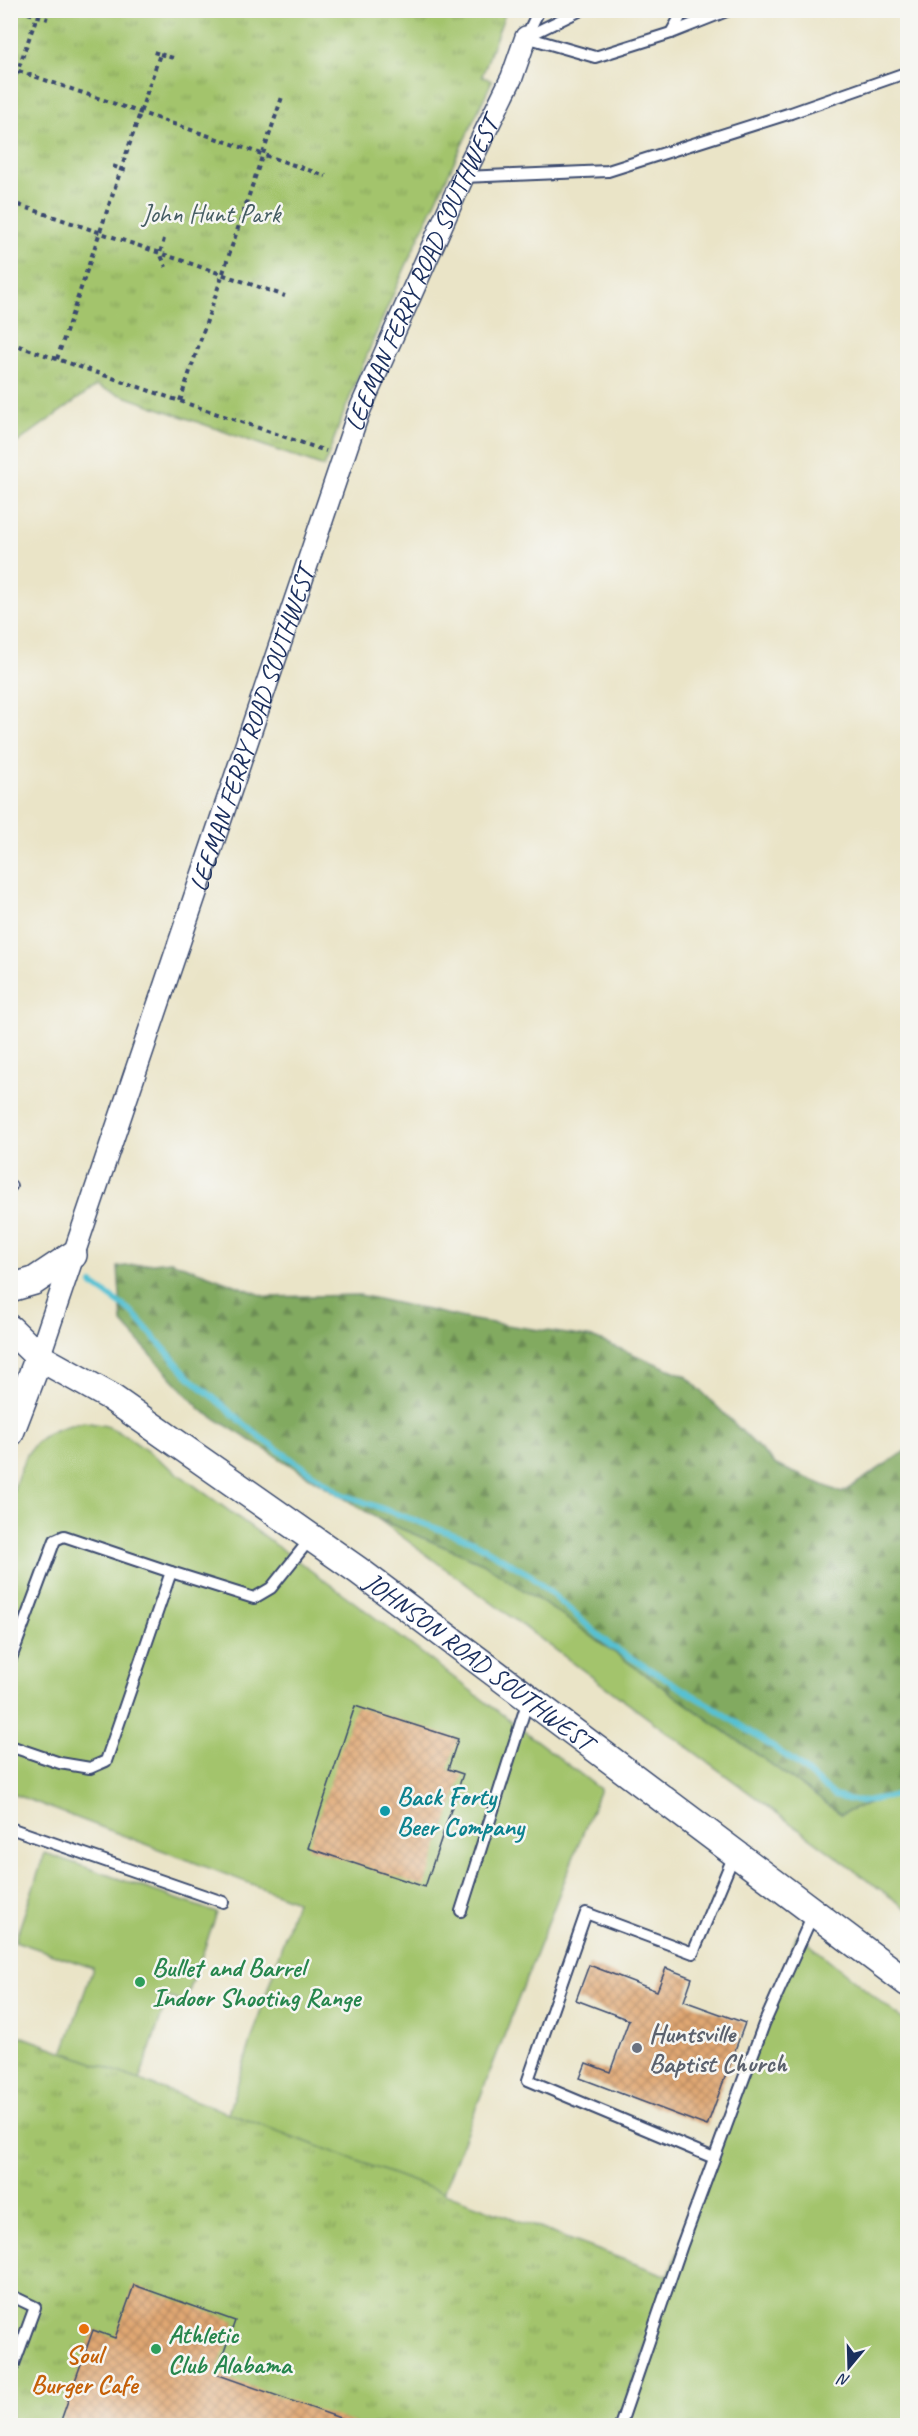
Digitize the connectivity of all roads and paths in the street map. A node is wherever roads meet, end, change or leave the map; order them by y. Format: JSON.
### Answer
{"nodes":[{"id":1,"x":539,"y":10,"type":"edge"},
{"id":2,"x":581,"y":10,"type":"edge"},
{"id":3,"x":684,"y":10,"type":"edge"},
{"id":4,"x":729,"y":10,"type":"edge"},
{"id":5,"x":28,"y":13,"type":"dead end"},
{"id":6,"x":37,"y":16,"type":"junction"},
{"id":7,"x":48,"y":19,"type":"dead end"},
{"id":8,"x":671,"y":33,"type":"junction"},
{"id":9,"x":526,"y":37,"type":"junction"},
{"id":10,"x":150,"y":51,"type":"dead end"},
{"id":11,"x":160,"y":54,"type":"junction"},
{"id":12,"x":173,"y":58,"type":"dead end"},
{"id":13,"x":10,"y":68,"type":"edge"},
{"id":14,"x":18,"y":71,"type":"junction"},
{"id":15,"x":908,"y":72,"type":"edge"},
{"id":16,"x":10,"y":92,"type":"edge"},
{"id":17,"x":282,"y":97,"type":"dead end"},
{"id":18,"x":140,"y":112,"type":"junction"},
{"id":19,"x":263,"y":153,"type":"junction"},
{"id":20,"x":113,"y":166,"type":"dead end"},
{"id":21,"x":121,"y":169,"type":"junction"},
{"id":22,"x":129,"y":172,"type":"dead end"},
{"id":23,"x":326,"y":176,"type":"dead end"},
{"id":24,"x":463,"y":177,"type":"junction"},
{"id":25,"x":10,"y":202,"type":"edge"},
{"id":26,"x":100,"y":233,"type":"junction"},
{"id":27,"x":164,"y":240,"type":"dead end"},
{"id":28,"x":160,"y":253,"type":"junction"},
{"id":29,"x":166,"y":267,"type":"dead end"},
{"id":30,"x":222,"y":274,"type":"junction"},
{"id":31,"x":285,"y":296,"type":"dead end"},
{"id":32,"x":10,"y":343,"type":"edge"},
{"id":33,"x":57,"y":359,"type":"junction"},
{"id":34,"x":180,"y":401,"type":"junction"},
{"id":35,"x":344,"y":457,"type":"junction"},
{"id":36,"x":73,"y":1255,"type":"junction"},
{"id":37,"x":10,"y":1288,"type":"edge"},
{"id":38,"x":10,"y":1329,"type":"edge"},
{"id":39,"x":10,"y":1353,"type":"edge"},
{"id":40,"x":39,"y":1357,"type":"junction"},
{"id":41,"x":10,"y":1433,"type":"edge"},
{"id":42,"x":311,"y":1537,"type":"junction"},
{"id":43,"x":171,"y":1572,"type":"junction"},
{"id":44,"x":10,"y":1661,"type":"edge"},
{"id":45,"x":529,"y":1699,"type":"junction"},
{"id":46,"x":10,"y":1746,"type":"edge"},
{"id":47,"x":10,"y":1828,"type":"edge"},
{"id":48,"x":734,"y":1853,"type":"junction"},
{"id":49,"x":223,"y":1902,"type":"dead end"},
{"id":50,"x":461,"y":1911,"type":"dead end"},
{"id":51,"x":814,"y":1913,"type":"junction"},
{"id":52,"x":908,"y":1983,"type":"edge"},
{"id":53,"x":714,"y":2158,"type":"junction"},
{"id":54,"x":10,"y":2295,"type":"edge"},
{"id":55,"x":10,"y":2375,"type":"edge"},
{"id":56,"x":620,"y":2426,"type":"edge"}],
"edges":[{"from":1,"to":9,"type":"lane"},
{"from":2,"to":9,"type":"lane"},
{"from":3,"to":8,"type":"lane"},
{"from":4,"to":8,"type":"lane"},
{"from":5,"to":6,"type":"path"},
{"from":6,"to":7,"type":"path"},
{"from":6,"to":14,"type":"path"},
{"from":8,"to":9,"type":"lane"},
{"from":9,"to":24,"type":"street","name":"LEEMAN FERRY ROAD SOUTHWEST"},
{"from":10,"to":11,"type":"path"},
{"from":11,"to":12,"type":"path"},
{"from":11,"to":18,"type":"path"},
{"from":13,"to":14,"type":"path"},
{"from":14,"to":16,"type":"path"},
{"from":14,"to":18,"type":"path"},
{"from":15,"to":24,"type":"lane"},
{"from":17,"to":19,"type":"path"},
{"from":18,"to":19,"type":"path"},
{"from":18,"to":21,"type":"path"},
{"from":19,"to":23,"type":"path"},
{"from":19,"to":30,"type":"path"},
{"from":20,"to":21,"type":"path"},
{"from":21,"to":22,"type":"path"},
{"from":21,"to":26,"type":"path"},
{"from":24,"to":35,"type":"street","name":"LEEMAN FERRY ROAD SOUTHWEST"},
{"from":25,"to":26,"type":"path"},
{"from":26,"to":28,"type":"path"},
{"from":26,"to":33,"type":"path"},
{"from":27,"to":28,"type":"path"},
{"from":28,"to":29,"type":"path"},
{"from":28,"to":30,"type":"path"},
{"from":30,"to":31,"type":"path"},
{"from":30,"to":34,"type":"path"},
{"from":32,"to":33,"type":"path"},
{"from":33,"to":34,"type":"path"},
{"from":34,"to":35,"type":"path"},
{"from":35,"to":36,"type":"street","name":"LEEMAN FERRY ROAD SOUTHWEST"},
{"from":36,"to":37,"type":"street"},
{"from":36,"to":40,"type":"street","name":"LEEMAN FERRY ROAD SOUTHWEST"},
{"from":38,"to":40,"type":"street"},
{"from":39,"to":40,"type":"street"},
{"from":40,"to":41,"type":"street","name":"LEEMAN FERRY ROAD SOUTHWEST"},
{"from":40,"to":42,"type":"street","name":"JOHNSON ROAD SOUTHWEST"},
{"from":42,"to":43,"type":"lane"},
{"from":42,"to":45,"type":"street","name":"JOHNSON ROAD SOUTHWEST"},
{"from":43,"to":44,"type":"lane"},
{"from":43,"to":46,"type":"lane"},
{"from":45,"to":48,"type":"street","name":"JOHNSON ROAD SOUTHWEST"},
{"from":45,"to":50,"type":"lane"},
{"from":47,"to":49,"type":"lane"},
{"from":48,"to":51,"type":"street","name":"JOHNSON ROAD SOUTHWEST"},
{"from":48,"to":53,"type":"lane"},
{"from":51,"to":52,"type":"street","name":"JOHNSON ROAD SOUTHWEST"},
{"from":51,"to":53,"type":"lane"},
{"from":53,"to":56,"type":"lane"},
{"from":54,"to":55,"type":"lane"}]}
